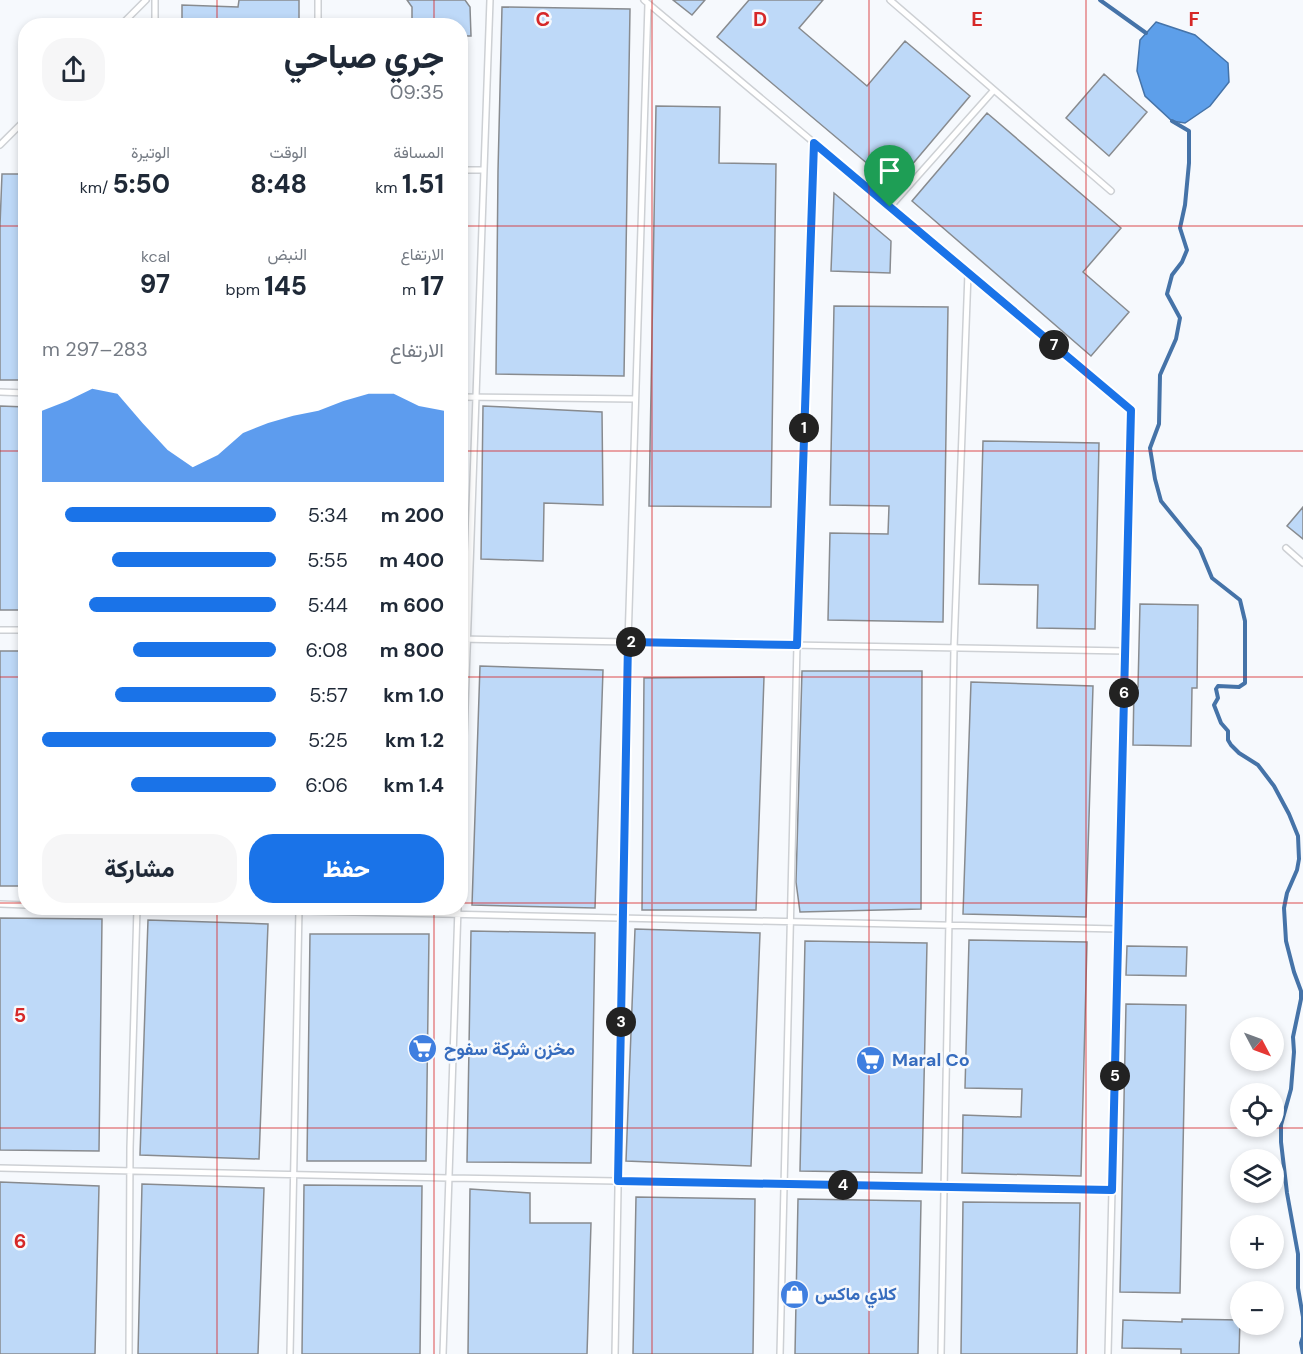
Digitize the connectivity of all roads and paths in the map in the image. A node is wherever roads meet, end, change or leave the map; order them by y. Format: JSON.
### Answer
{"nodes":[{"id":1,"x":146,"y":0,"type":"edge"},
{"id":2,"x":155,"y":0,"type":"edge"},
{"id":3,"x":318,"y":0,"type":"edge"},
{"id":4,"x":490,"y":0,"type":"edge"},
{"id":5,"x":890,"y":0,"type":"edge"},
{"id":6,"x":646,"y":2,"type":"edge"},
{"id":7,"x":128,"y":18,"type":"edge"},
{"id":8,"x":155,"y":18,"type":"edge"},
{"id":9,"x":318,"y":18,"type":"edge"},
{"id":10,"x":994,"y":90,"type":"junction"},
{"id":11,"x":18,"y":127,"type":"edge"},
{"id":12,"x":814,"y":143,"type":"junction"},
{"id":13,"x":0,"y":145,"type":"edge"},
{"id":14,"x":468,"y":170,"type":"edge"},
{"id":15,"x":484,"y":170,"type":"junction"},
{"id":16,"x":1111,"y":191,"type":"dead end"},
{"id":17,"x":890,"y":207,"type":"junction"},
{"id":18,"x":968,"y":273,"type":"junction"},
{"id":19,"x":0,"y":392,"type":"edge"},
{"id":20,"x":18,"y":393,"type":"edge"},
{"id":21,"x":468,"y":397,"type":"edge"},
{"id":22,"x":476,"y":397,"type":"junction"},
{"id":23,"x":635,"y":399,"type":"junction"},
{"id":24,"x":1286,"y":548,"type":"dead end"},
{"id":25,"x":1303,"y":562,"type":"edge"},
{"id":26,"x":0,"y":630,"type":"edge"},
{"id":27,"x":18,"y":630,"type":"edge"},
{"id":28,"x":468,"y":639,"type":"joint"},
{"id":29,"x":628,"y":642,"type":"junction"},
{"id":30,"x":797,"y":645,"type":"junction"},
{"id":31,"x":954,"y":648,"type":"junction"},
{"id":32,"x":1125,"y":651,"type":"junction"},
{"id":33,"x":0,"y":904,"type":"edge"},
{"id":34,"x":18,"y":904,"type":"edge"},
{"id":35,"x":468,"y":911,"type":"edge"},
{"id":36,"x":137,"y":915,"type":"edge"},
{"id":37,"x":299,"y":915,"type":"edge"},
{"id":38,"x":458,"y":915,"type":"edge"},
{"id":39,"x":623,"y":918,"type":"junction"},
{"id":40,"x":790,"y":921,"type":"junction"},
{"id":41,"x":949,"y":925,"type":"junction"},
{"id":42,"x":1118,"y":929,"type":"junction"},
{"id":43,"x":0,"y":1168,"type":"edge"},
{"id":44,"x":130,"y":1170,"type":"junction"},
{"id":45,"x":294,"y":1174,"type":"junction"},
{"id":46,"x":449,"y":1178,"type":"junction"},
{"id":47,"x":618,"y":1181,"type":"junction"},
{"id":48,"x":784,"y":1184,"type":"junction"},
{"id":49,"x":944,"y":1187,"type":"junction"},
{"id":50,"x":1112,"y":1190,"type":"junction"},
{"id":51,"x":129,"y":1354,"type":"edge"},
{"id":52,"x":290,"y":1354,"type":"edge"},
{"id":53,"x":443,"y":1354,"type":"edge"},
{"id":54,"x":615,"y":1354,"type":"edge"},
{"id":55,"x":780,"y":1354,"type":"edge"},
{"id":56,"x":941,"y":1354,"type":"edge"},
{"id":57,"x":1108,"y":1354,"type":"edge"}],
"edges":[{"from":1,"to":7,"type":"lane"},
{"from":2,"to":8,"type":"lane"},
{"from":3,"to":9,"type":"lane"},
{"from":4,"to":15,"type":"lane"},
{"from":5,"to":10,"type":"lane"},
{"from":6,"to":12,"type":"lane"},
{"from":6,"to":23,"type":"lane"},
{"from":10,"to":16,"type":"lane"},
{"from":10,"to":17,"type":"lane"},
{"from":11,"to":13,"type":"lane"},
{"from":12,"to":17,"type":"lane"},
{"from":12,"to":30,"type":"lane"},
{"from":14,"to":15,"type":"lane"},
{"from":15,"to":22,"type":"lane"},
{"from":17,"to":18,"type":"lane"},
{"from":18,"to":31,"type":"lane"},
{"from":18,"to":32,"type":"lane"},
{"from":19,"to":20,"type":"lane"},
{"from":21,"to":22,"type":"lane"},
{"from":22,"to":23,"type":"lane"},
{"from":22,"to":28,"type":"lane"},
{"from":23,"to":29,"type":"lane"},
{"from":24,"to":25,"type":"lane"},
{"from":26,"to":27,"type":"lane"},
{"from":28,"to":29,"type":"lane"},
{"from":29,"to":30,"type":"lane"},
{"from":29,"to":39,"type":"lane"},
{"from":30,"to":31,"type":"lane"},
{"from":30,"to":40,"type":"lane"},
{"from":31,"to":32,"type":"lane"},
{"from":31,"to":41,"type":"lane"},
{"from":32,"to":42,"type":"lane"},
{"from":33,"to":34,"type":"lane"},
{"from":35,"to":39,"type":"lane"},
{"from":36,"to":44,"type":"lane"},
{"from":37,"to":45,"type":"lane"},
{"from":38,"to":46,"type":"lane"},
{"from":39,"to":40,"type":"lane"},
{"from":39,"to":47,"type":"lane"},
{"from":40,"to":41,"type":"lane"},
{"from":40,"to":48,"type":"lane"},
{"from":41,"to":42,"type":"lane"},
{"from":41,"to":49,"type":"lane"},
{"from":42,"to":50,"type":"lane"},
{"from":43,"to":44,"type":"lane"},
{"from":44,"to":45,"type":"lane"},
{"from":44,"to":51,"type":"lane"},
{"from":45,"to":46,"type":"lane"},
{"from":45,"to":52,"type":"lane"},
{"from":46,"to":47,"type":"lane"},
{"from":46,"to":53,"type":"lane"},
{"from":47,"to":48,"type":"lane"},
{"from":47,"to":54,"type":"lane"},
{"from":48,"to":49,"type":"lane"},
{"from":48,"to":55,"type":"lane"},
{"from":49,"to":50,"type":"lane"},
{"from":49,"to":56,"type":"lane"},
{"from":50,"to":57,"type":"lane"}]}
